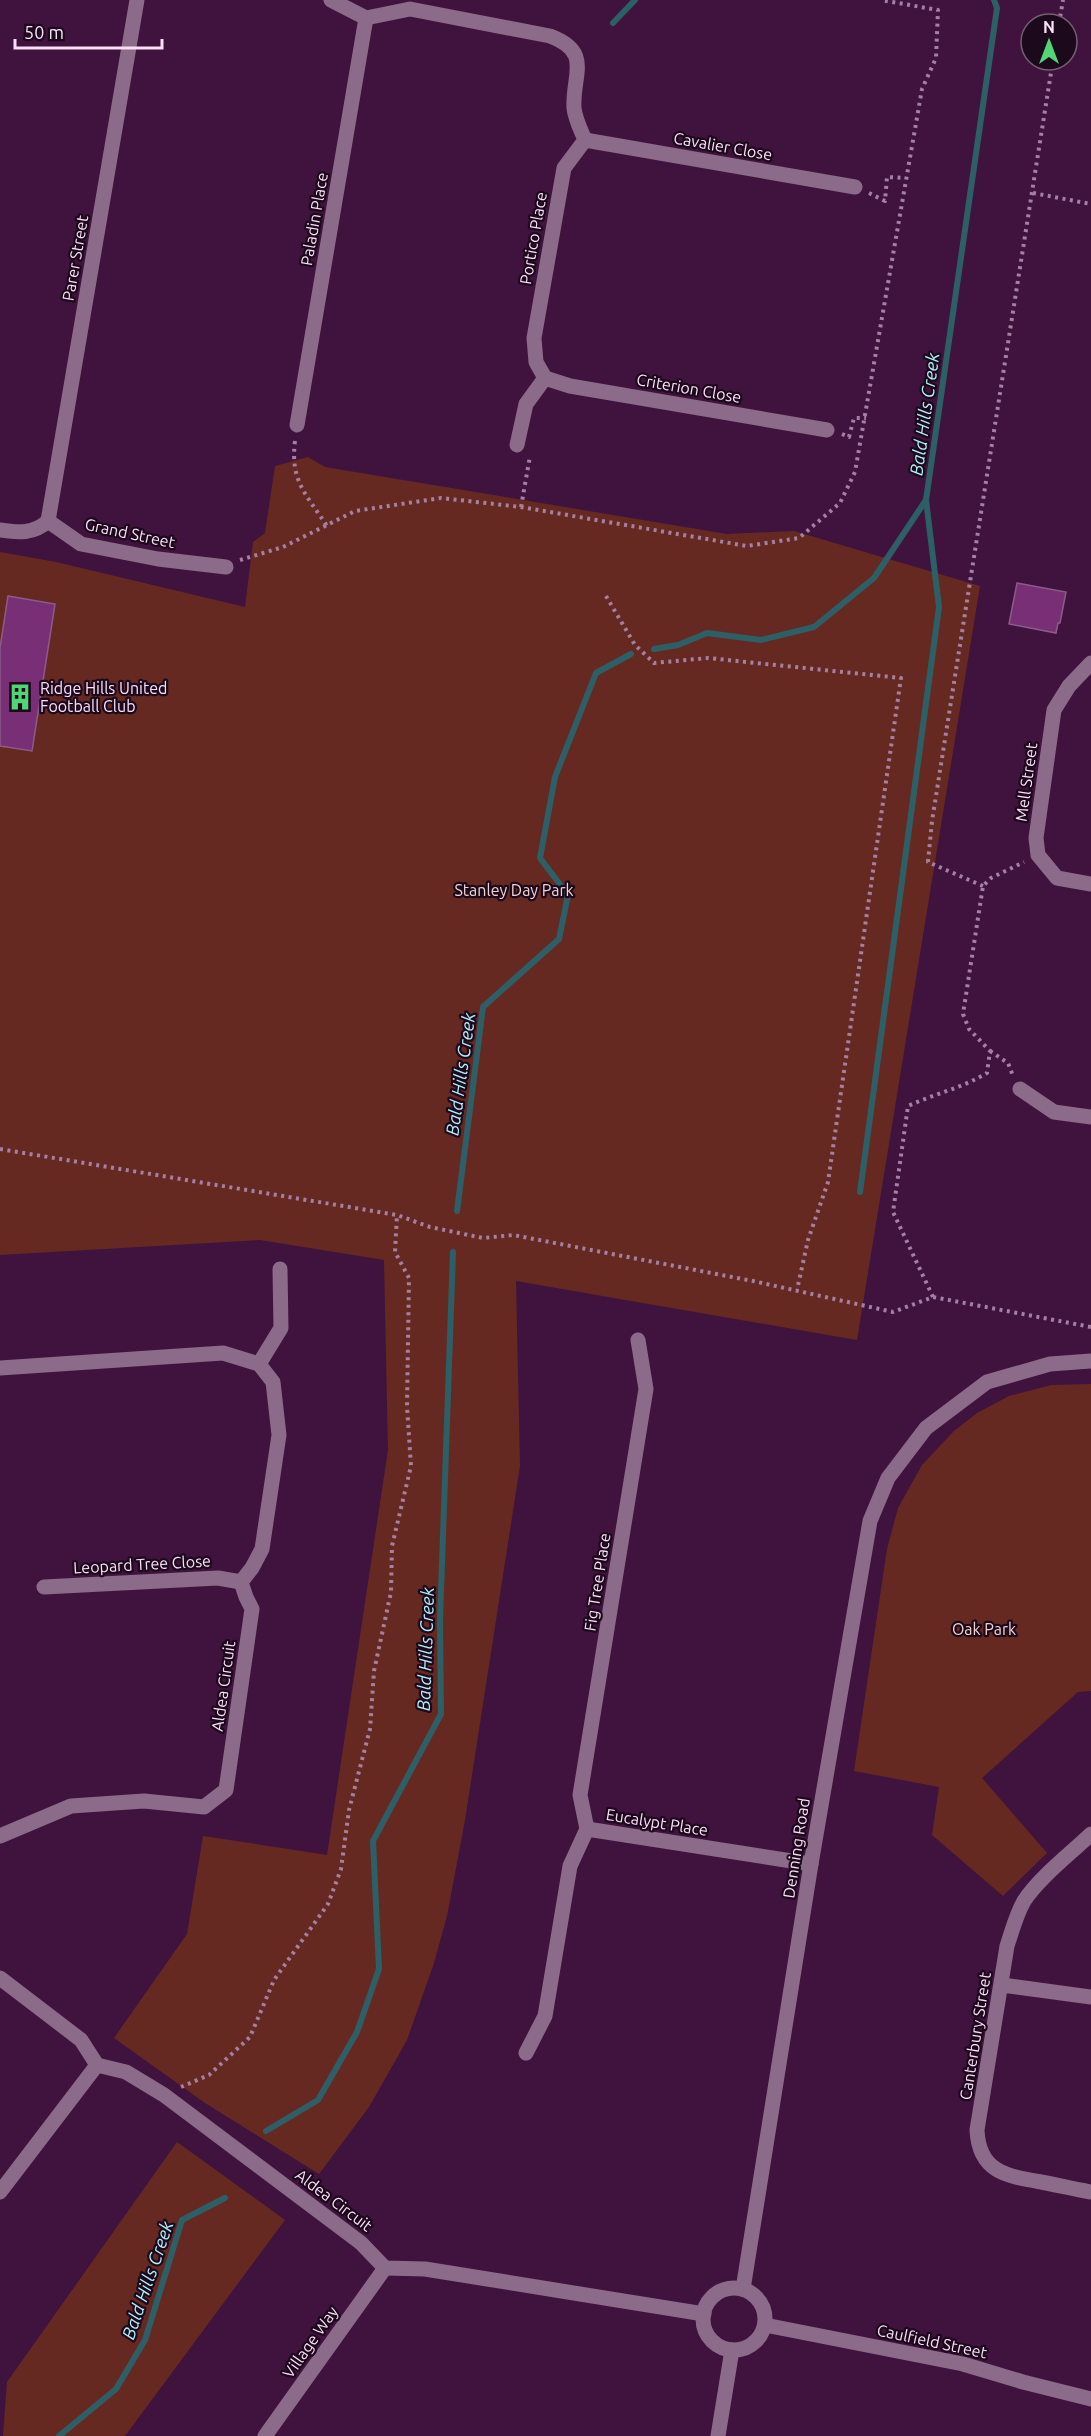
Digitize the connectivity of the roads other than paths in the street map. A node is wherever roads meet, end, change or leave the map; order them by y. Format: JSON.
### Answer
{"nodes":[{"id":1,"x":137,"y":0,"type":"edge"},
{"id":2,"x":331,"y":0,"type":"edge"},
{"id":3,"x":366,"y":18,"type":"junction"},
{"id":4,"x":585,"y":140,"type":"junction"},
{"id":5,"x":855,"y":187,"type":"road end"},
{"id":6,"x":545,"y":378,"type":"junction"},
{"id":7,"x":297,"y":425,"type":"road end"},
{"id":8,"x":827,"y":430,"type":"road end"},
{"id":9,"x":518,"y":441,"type":"road end"},
{"id":10,"x":48,"y":521,"type":"junction"},
{"id":11,"x":0,"y":530,"type":"edge"},
{"id":12,"x":226,"y":567,"type":"road end"},
{"id":13,"x":1091,"y":663,"type":"edge"},
{"id":14,"x":1091,"y":884,"type":"edge"},
{"id":15,"x":1020,"y":1089,"type":"road end"},
{"id":16,"x":1091,"y":1117,"type":"edge"},
{"id":17,"x":280,"y":1269,"type":"dead end"},
{"id":18,"x":638,"y":1340,"type":"dead end"},
{"id":19,"x":1091,"y":1361,"type":"edge"},
{"id":20,"x":259,"y":1364,"type":"junction"},
{"id":21,"x":0,"y":1368,"type":"edge"},
{"id":22,"x":241,"y":1582,"type":"junction"},
{"id":23,"x":44,"y":1587,"type":"dead end"},
{"id":24,"x":586,"y":1829,"type":"junction"},
{"id":25,"x":1091,"y":1834,"type":"edge"},
{"id":26,"x":0,"y":1836,"type":"edge"},
{"id":27,"x":811,"y":1864,"type":"junction"},
{"id":28,"x":0,"y":1978,"type":"edge"},
{"id":29,"x":1002,"y":1985,"type":"junction"},
{"id":30,"x":1091,"y":1997,"type":"edge"},
{"id":31,"x":526,"y":2054,"type":"dead end"},
{"id":32,"x":97,"y":2065,"type":"junction"},
{"id":33,"x":0,"y":2192,"type":"edge"},
{"id":34,"x":1091,"y":2192,"type":"edge"},
{"id":35,"x":385,"y":2268,"type":"junction"},
{"id":36,"x":743,"y":2289,"type":"junction"},
{"id":37,"x":704,"y":2314,"type":"junction"},
{"id":38,"x":765,"y":2325,"type":"junction"},
{"id":39,"x":732,"y":2350,"type":"junction"},
{"id":40,"x":1091,"y":2399,"type":"edge"},
{"id":41,"x":265,"y":2436,"type":"edge"},
{"id":42,"x":718,"y":2436,"type":"edge"}],
"edges":[{"from":1,"to":10,"type":"street","name":"Parer Street"},
{"from":2,"to":3,"type":"street"},
{"from":3,"to":4,"type":"street"},
{"from":3,"to":7,"type":"street","name":"Paladin Place"},
{"from":4,"to":5,"type":"street","name":"Cavalier Close"},
{"from":4,"to":6,"type":"street","name":"Portico Place"},
{"from":6,"to":8,"type":"street","name":"Criterion Close"},
{"from":6,"to":9,"type":"street"},
{"from":10,"to":11,"type":"street"},
{"from":10,"to":12,"type":"street","name":"Grand Street"},
{"from":13,"to":14,"type":"street","name":"Mell Street"},
{"from":15,"to":16,"type":"street"},
{"from":17,"to":20,"type":"street"},
{"from":18,"to":24,"type":"street","name":"Fig Tree Place"},
{"from":19,"to":27,"type":"street","name":"Denning Road"},
{"from":20,"to":21,"type":"street"},
{"from":20,"to":22,"type":"street"},
{"from":22,"to":23,"type":"street","name":"Leopard Tree Close"},
{"from":22,"to":26,"type":"street","name":"Aldea Circuit"},
{"from":24,"to":27,"type":"street","name":"Eucalypt Place"},
{"from":24,"to":31,"type":"street","name":"Eucalypt Place"},
{"from":25,"to":29,"type":"street","name":"Canterbury Street"},
{"from":27,"to":36,"type":"street","name":"Denning Road"},
{"from":28,"to":32,"type":"street"},
{"from":29,"to":30,"type":"street"},
{"from":29,"to":34,"type":"street","name":"Canterbury Street"},
{"from":32,"to":33,"type":"street"},
{"from":32,"to":35,"type":"street","name":"Aldea Circuit"},
{"from":35,"to":37,"type":"street"},
{"from":35,"to":41,"type":"street","name":"Village Way"},
{"from":36,"to":37,"type":"street"},
{"from":36,"to":38,"type":"street"},
{"from":37,"to":39,"type":"street"},
{"from":38,"to":39,"type":"street"},
{"from":38,"to":40,"type":"street","name":"Caulfield Street"},
{"from":39,"to":42,"type":"street"}]}
